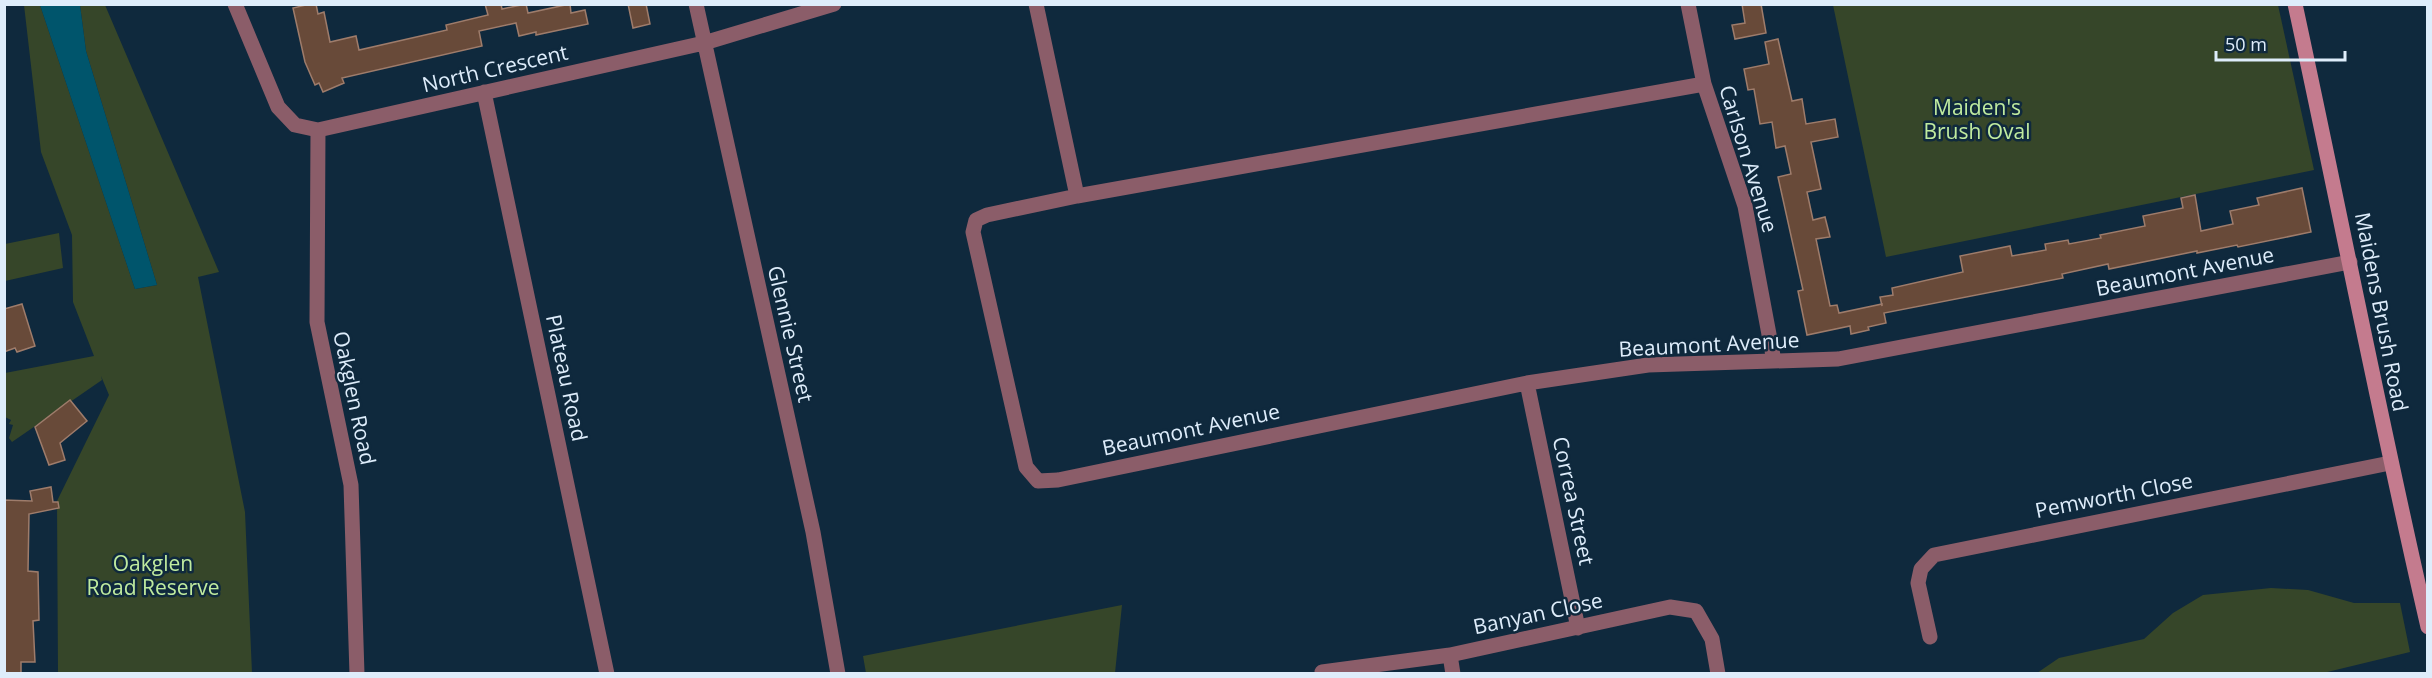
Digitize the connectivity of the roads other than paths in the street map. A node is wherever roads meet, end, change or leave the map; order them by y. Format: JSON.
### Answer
{"nodes":[{"id":1,"x":235,"y":4,"type":"edge"},
{"id":2,"x":696,"y":4,"type":"edge"},
{"id":3,"x":834,"y":4,"type":"edge"},
{"id":4,"x":1036,"y":4,"type":"edge"},
{"id":5,"x":1688,"y":4,"type":"edge"},
{"id":6,"x":2295,"y":4,"type":"edge"},
{"id":7,"x":704,"y":43,"type":"junction"},
{"id":8,"x":1704,"y":84,"type":"junction"},
{"id":9,"x":484,"y":92,"type":"junction"},
{"id":10,"x":318,"y":130,"type":"junction"},
{"id":11,"x":1077,"y":196,"type":"junction"},
{"id":12,"x":2350,"y":262,"type":"junction"},
{"id":13,"x":1774,"y":361,"type":"junction"},
{"id":14,"x":1527,"y":383,"type":"junction"},
{"id":15,"x":2390,"y":463,"type":"junction"},
{"id":16,"x":2427,"y":627,"type":"edge"},
{"id":17,"x":1578,"y":628,"type":"junction"},
{"id":18,"x":1930,"y":637,"type":"dead end"},
{"id":19,"x":1450,"y":655,"type":"junction"},
{"id":20,"x":1322,"y":672,"type":"dead end"},
{"id":21,"x":357,"y":674,"type":"edge"},
{"id":22,"x":607,"y":674,"type":"edge"},
{"id":23,"x":838,"y":674,"type":"edge"},
{"id":24,"x":1453,"y":674,"type":"edge"},
{"id":25,"x":1718,"y":674,"type":"edge"}],
"edges":[{"from":1,"to":10,"type":"street"},
{"from":2,"to":7,"type":"street","name":"Glennie Street"},
{"from":3,"to":7,"type":"street","name":"North Crescent"},
{"from":4,"to":11,"type":"street"},
{"from":5,"to":8,"type":"street","name":"Carlson Avenue"},
{"from":6,"to":12,"type":"street","name":"Maidens Brush Road"},
{"from":7,"to":9,"type":"street","name":"North Crescent"},
{"from":7,"to":23,"type":"street","name":"Glennie Street"},
{"from":8,"to":11,"type":"street","name":"Beaumont Avenue"},
{"from":8,"to":13,"type":"street","name":"Carlson Avenue"},
{"from":9,"to":10,"type":"street","name":"North Crescent"},
{"from":9,"to":22,"type":"street","name":"Plateau Road"},
{"from":10,"to":21,"type":"street","name":"Oakglen Road"},
{"from":11,"to":14,"type":"street","name":"Beaumont Avenue"},
{"from":12,"to":13,"type":"street","name":"Beaumont Avenue"},
{"from":12,"to":15,"type":"street","name":"Maidens Brush Road"},
{"from":13,"to":14,"type":"street","name":"Beaumont Avenue"},
{"from":14,"to":17,"type":"street","name":"Correa Street"},
{"from":15,"to":16,"type":"street","name":"Maidens Brush Road"},
{"from":15,"to":18,"type":"street","name":"Pemworth Close"},
{"from":17,"to":19,"type":"street","name":"Banyan Close"},
{"from":17,"to":25,"type":"street","name":"Banyan Close"},
{"from":19,"to":20,"type":"street","name":"Banyan Close"},
{"from":19,"to":24,"type":"street"}]}
